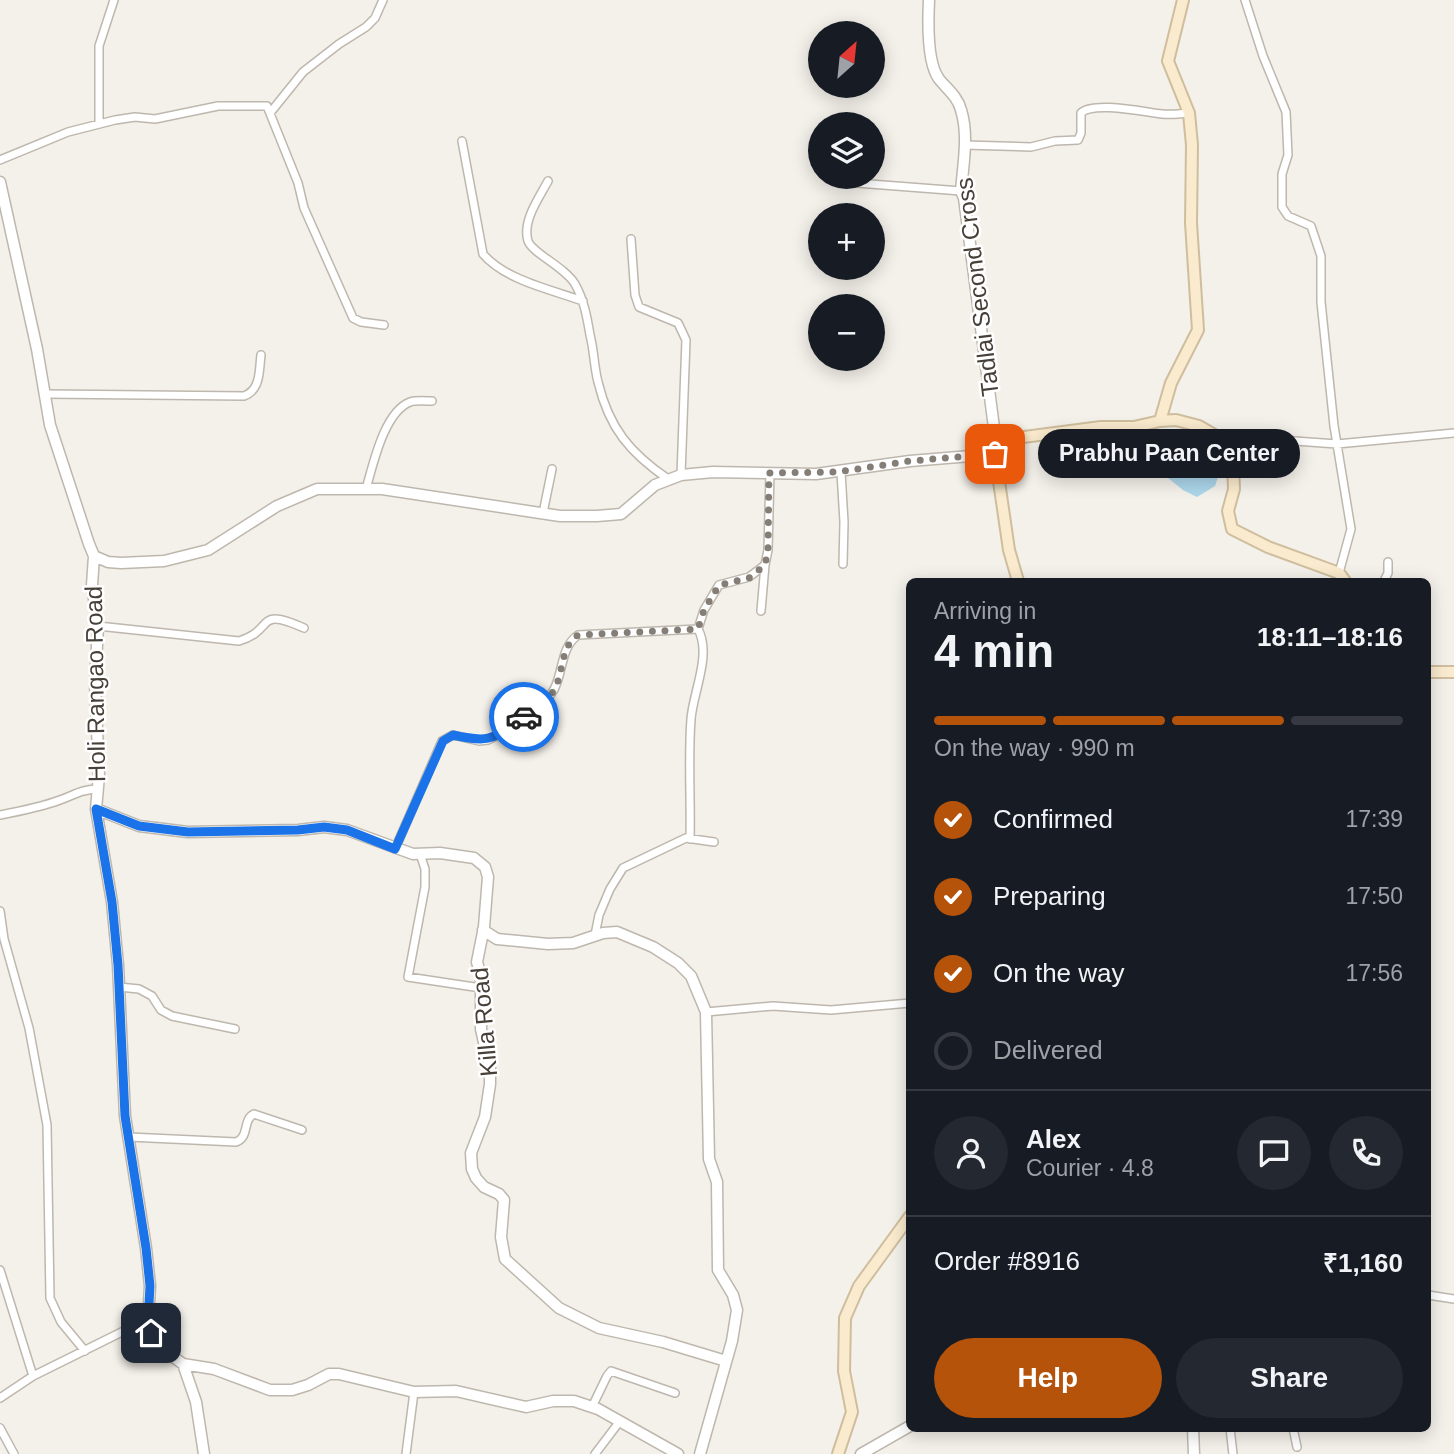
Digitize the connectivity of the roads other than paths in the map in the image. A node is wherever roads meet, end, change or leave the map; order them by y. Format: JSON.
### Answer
{"nodes":[{"id":1,"x":114,"y":0,"type":"edge"},
{"id":2,"x":383,"y":0,"type":"edge"},
{"id":3,"x":929,"y":0,"type":"edge"},
{"id":4,"x":1183,"y":0,"type":"edge"},
{"id":5,"x":1245,"y":0,"type":"edge"},
{"id":6,"x":270,"y":113,"type":"junction"},
{"id":7,"x":1189,"y":113,"type":"junction"},
{"id":8,"x":99,"y":124,"type":"junction"},
{"id":9,"x":462,"y":141,"type":"dead end"},
{"id":10,"x":964,"y":145,"type":"junction"},
{"id":11,"x":0,"y":160,"type":"edge"},
{"id":12,"x":548,"y":181,"type":"dead end"},
{"id":13,"x":0,"y":182,"type":"edge"},
{"id":14,"x":885,"y":185,"type":"edge"},
{"id":15,"x":961,"y":191,"type":"junction"},
{"id":16,"x":631,"y":239,"type":"dead end"},
{"id":17,"x":584,"y":301,"type":"junction"},
{"id":18,"x":384,"y":325,"type":"dead end"},
{"id":19,"x":261,"y":355,"type":"dead end"},
{"id":20,"x":46,"y":394,"type":"junction"},
{"id":21,"x":432,"y":401,"type":"dead end"},
{"id":22,"x":1160,"y":421,"type":"junction"},
{"id":23,"x":1454,"y":433,"type":"edge"},
{"id":24,"x":1223,"y":440,"type":"junction"},
{"id":25,"x":1336,"y":444,"type":"junction"},
{"id":26,"x":996,"y":449,"type":"junction"},
{"id":27,"x":552,"y":469,"type":"dead end"},
{"id":28,"x":841,"y":471,"type":"junction"},
{"id":29,"x":769,"y":473,"type":"junction"},
{"id":30,"x":681,"y":475,"type":"junction"},
{"id":31,"x":668,"y":479,"type":"junction"},
{"id":32,"x":366,"y":489,"type":"junction"},
{"id":33,"x":543,"y":513,"type":"junction"},
{"id":34,"x":94,"y":556,"type":"junction"},
{"id":35,"x":1388,"y":562,"type":"dead end"},
{"id":36,"x":843,"y":564,"type":"dead end"},
{"id":37,"x":765,"y":565,"type":"junction"},
{"id":38,"x":1342,"y":577,"type":"edge"},
{"id":39,"x":1017,"y":578,"type":"edge"},
{"id":40,"x":1386,"y":578,"type":"edge"},
{"id":41,"x":761,"y":611,"type":"dead end"},
{"id":42,"x":98,"y":626,"type":"junction"},
{"id":43,"x":304,"y":628,"type":"dead end"},
{"id":44,"x":698,"y":629,"type":"junction"},
{"id":45,"x":1431,"y":672,"type":"edge"},
{"id":46,"x":1454,"y":672,"type":"edge"},
{"id":47,"x":98,"y":789,"type":"junction"},
{"id":48,"x":96,"y":809,"type":"junction"},
{"id":49,"x":0,"y":815,"type":"edge"},
{"id":50,"x":690,"y":839,"type":"junction"},
{"id":51,"x":714,"y":842,"type":"dead end"},
{"id":52,"x":395,"y":849,"type":"junction"},
{"id":53,"x":419,"y":854,"type":"junction"},
{"id":54,"x":0,"y":911,"type":"edge"},
{"id":55,"x":483,"y":930,"type":"junction"},
{"id":56,"x":595,"y":935,"type":"junction"},
{"id":57,"x":119,"y":987,"type":"junction"},
{"id":58,"x":481,"y":988,"type":"junction"},
{"id":59,"x":906,"y":1003,"type":"edge"},
{"id":60,"x":706,"y":1012,"type":"junction"},
{"id":61,"x":235,"y":1029,"type":"dead end"},
{"id":62,"x":302,"y":1130,"type":"dead end"},
{"id":63,"x":129,"y":1137,"type":"junction"},
{"id":64,"x":906,"y":1221,"type":"edge"},
{"id":65,"x":0,"y":1270,"type":"edge"},
{"id":66,"x":1431,"y":1295,"type":"edge"},
{"id":67,"x":1454,"y":1299,"type":"edge"},
{"id":68,"x":148,"y":1320,"type":"junction"},
{"id":69,"x":85,"y":1351,"type":"junction"},
{"id":70,"x":726,"y":1362,"type":"junction"},
{"id":71,"x":183,"y":1364,"type":"junction"},
{"id":72,"x":33,"y":1376,"type":"junction"},
{"id":73,"x":414,"y":1392,"type":"junction"},
{"id":74,"x":675,"y":1392,"type":"dead end"},
{"id":75,"x":0,"y":1398,"type":"edge"},
{"id":76,"x":592,"y":1407,"type":"junction"},
{"id":77,"x":620,"y":1421,"type":"junction"},
{"id":78,"x":0,"y":1428,"type":"edge"},
{"id":79,"x":906,"y":1428,"type":"edge"},
{"id":80,"x":1193,"y":1432,"type":"edge"},
{"id":81,"x":1230,"y":1432,"type":"edge"},
{"id":82,"x":1294,"y":1432,"type":"edge"},
{"id":83,"x":1297,"y":1447,"type":"dead end"},
{"id":84,"x":13,"y":1454,"type":"edge"},
{"id":85,"x":204,"y":1454,"type":"edge"},
{"id":86,"x":406,"y":1454,"type":"edge"},
{"id":87,"x":595,"y":1454,"type":"edge"},
{"id":88,"x":678,"y":1454,"type":"edge"},
{"id":89,"x":700,"y":1454,"type":"edge"},
{"id":90,"x":838,"y":1454,"type":"edge"},
{"id":91,"x":861,"y":1454,"type":"edge"},
{"id":92,"x":1194,"y":1454,"type":"edge"},
{"id":93,"x":1233,"y":1454,"type":"edge"}],
"edges":[{"from":1,"to":8,"type":"street"},
{"from":2,"to":6,"type":"street"},
{"from":3,"to":10,"type":"street","name":"Tadlai Second Cross"},
{"from":4,"to":7,"type":"main road"},
{"from":5,"to":25,"type":"street"},
{"from":6,"to":8,"type":"street"},
{"from":6,"to":18,"type":"street"},
{"from":7,"to":10,"type":"street"},
{"from":7,"to":22,"type":"main road"},
{"from":8,"to":11,"type":"street"},
{"from":9,"to":17,"type":"street"},
{"from":10,"to":15,"type":"street","name":"Tadlai Second Cross"},
{"from":12,"to":17,"type":"street"},
{"from":13,"to":20,"type":"street"},
{"from":14,"to":15,"type":"street"},
{"from":15,"to":26,"type":"street","name":"Tadlai Second Cross"},
{"from":16,"to":30,"type":"street"},
{"from":17,"to":31,"type":"street"},
{"from":19,"to":20,"type":"street"},
{"from":20,"to":34,"type":"street"},
{"from":21,"to":32,"type":"street"},
{"from":22,"to":24,"type":"main road"},
{"from":22,"to":26,"type":"main road"},
{"from":23,"to":25,"type":"street"},
{"from":24,"to":25,"type":"street"},
{"from":24,"to":38,"type":"main road"},
{"from":25,"to":38,"type":"street"},
{"from":26,"to":28,"type":"street"},
{"from":26,"to":39,"type":"main road","name":"Tadlai Second Cross"},
{"from":27,"to":33,"type":"street"},
{"from":28,"to":29,"type":"street"},
{"from":28,"to":36,"type":"street"},
{"from":29,"to":30,"type":"street"},
{"from":29,"to":37,"type":"street"},
{"from":30,"to":31,"type":"street"},
{"from":31,"to":33,"type":"street"},
{"from":32,"to":33,"type":"street"},
{"from":32,"to":34,"type":"street"},
{"from":34,"to":42,"type":"street","name":"Holi Rangao Road"},
{"from":35,"to":40,"type":"street"},
{"from":37,"to":41,"type":"street"},
{"from":37,"to":44,"type":"street"},
{"from":42,"to":43,"type":"street"},
{"from":42,"to":47,"type":"street","name":"Holi Rangao Road"},
{"from":44,"to":50,"type":"street"},
{"from":44,"to":52,"type":"street"},
{"from":45,"to":46,"type":"main road"},
{"from":47,"to":48,"type":"street","name":"Holi Rangao Road"},
{"from":47,"to":49,"type":"street"},
{"from":48,"to":52,"type":"street","name":"Holi Rangao Road"},
{"from":48,"to":57,"type":"street"},
{"from":50,"to":51,"type":"street"},
{"from":50,"to":56,"type":"street"},
{"from":52,"to":53,"type":"street","name":"Holi Rangao Road"},
{"from":53,"to":55,"type":"street","name":"Holi Rangao Road"},
{"from":53,"to":58,"type":"street"},
{"from":54,"to":69,"type":"street"},
{"from":55,"to":56,"type":"street","name":"Killa Road"},
{"from":55,"to":58,"type":"street","name":"Killa Road"},
{"from":56,"to":60,"type":"street","name":"Killa Road"},
{"from":57,"to":61,"type":"street"},
{"from":57,"to":63,"type":"street"},
{"from":58,"to":70,"type":"street","name":"Killa Road"},
{"from":59,"to":60,"type":"street"},
{"from":60,"to":70,"type":"street","name":"Killa Road"},
{"from":62,"to":63,"type":"street"},
{"from":63,"to":68,"type":"street"},
{"from":64,"to":90,"type":"main road"},
{"from":65,"to":72,"type":"street"},
{"from":66,"to":67,"type":"street"},
{"from":68,"to":69,"type":"street"},
{"from":68,"to":71,"type":"street"},
{"from":69,"to":72,"type":"street"},
{"from":70,"to":89,"type":"street","name":"Killa Road"},
{"from":71,"to":73,"type":"street"},
{"from":71,"to":85,"type":"street"},
{"from":72,"to":75,"type":"street"},
{"from":73,"to":76,"type":"street"},
{"from":73,"to":86,"type":"street"},
{"from":74,"to":76,"type":"street"},
{"from":76,"to":77,"type":"street"},
{"from":77,"to":87,"type":"street"},
{"from":77,"to":88,"type":"street"},
{"from":78,"to":84,"type":"street"},
{"from":79,"to":91,"type":"street"},
{"from":80,"to":92,"type":"street"},
{"from":81,"to":93,"type":"street"},
{"from":82,"to":83,"type":"street"}]}
